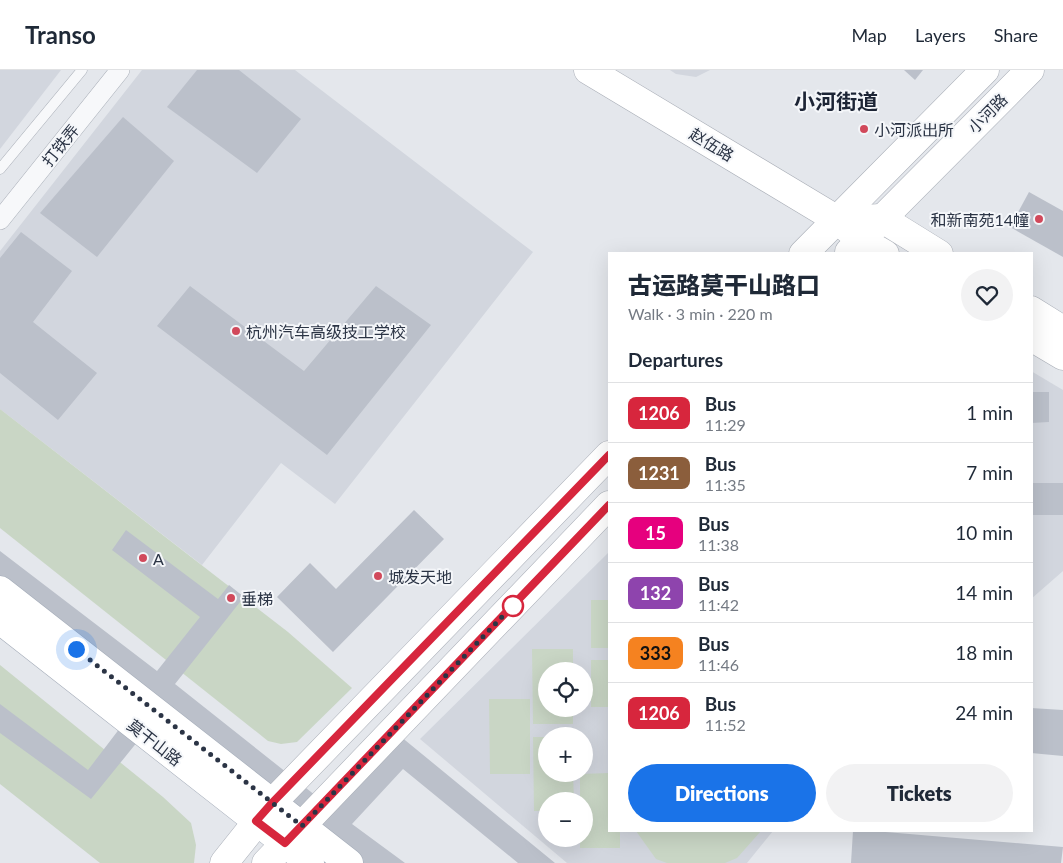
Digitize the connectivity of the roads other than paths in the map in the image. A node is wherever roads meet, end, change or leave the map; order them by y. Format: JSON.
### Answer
{"nodes":[{"id":1,"x":82,"y":70,"type":"edge"},
{"id":2,"x":120,"y":70,"type":"edge"},
{"id":3,"x":588,"y":70,"type":"edge"},
{"id":4,"x":984,"y":70,"type":"edge"},
{"id":5,"x":1030,"y":70,"type":"edge"},
{"id":6,"x":0,"y":169,"type":"edge"},
{"id":7,"x":881,"y":218,"type":"junction"},
{"id":8,"x":836,"y":219,"type":"junction"},
{"id":9,"x":0,"y":220,"type":"edge"},
{"id":10,"x":854,"y":247,"type":"edge"},
{"id":11,"x":805,"y":252,"type":"edge"},
{"id":12,"x":876,"y":252,"type":"edge"},
{"id":13,"x":936,"y":252,"type":"edge"},
{"id":14,"x":1033,"y":311,"type":"edge"},
{"id":15,"x":1063,"y":330,"type":"edge"},
{"id":16,"x":1033,"y":338,"type":"edge"},
{"id":17,"x":1063,"y":356,"type":"edge"},
{"id":18,"x":608,"y":456,"type":"edge"},
{"id":19,"x":608,"y":506,"type":"edge"},
{"id":20,"x":0,"y":590,"type":"edge"},
{"id":21,"x":0,"y":620,"type":"edge"},
{"id":22,"x":264,"y":812,"type":"junction"},
{"id":23,"x":293,"y":834,"type":"junction"},
{"id":24,"x":224,"y":863,"type":"edge"},
{"id":25,"x":266,"y":863,"type":"edge"},
{"id":26,"x":310,"y":863,"type":"edge"},
{"id":27,"x":349,"y":863,"type":"edge"}],
"edges":[{"from":1,"to":6,"type":"lane"},
{"from":2,"to":9,"type":"street","name":"打铁弄"},
{"from":3,"to":8,"type":"main road","name":"赵伍路"},
{"from":4,"to":8,"type":"main road"},
{"from":5,"to":7,"type":"main road","name":"小河路"},
{"from":7,"to":8,"type":"main road"},
{"from":7,"to":10,"type":"main road","name":"小河路"},
{"from":7,"to":13,"type":"main road"},
{"from":8,"to":10,"type":"main road","name":"赵伍路"},
{"from":8,"to":11,"type":"main road"},
{"from":10,"to":12,"type":"main road","name":"赵伍路"},
{"from":14,"to":15,"type":"main road"},
{"from":16,"to":17,"type":"main road"},
{"from":18,"to":22,"type":"main road"},
{"from":19,"to":23,"type":"main road"},
{"from":20,"to":22,"type":"main road","name":"莫干山路"},
{"from":21,"to":22,"type":"main road","name":"莫干山路"},
{"from":22,"to":23,"type":"main road","name":"莫干山路"},
{"from":22,"to":24,"type":"main road"},
{"from":23,"to":25,"type":"main road"},
{"from":23,"to":26,"type":"main road","name":"莫干山路"},
{"from":23,"to":27,"type":"main road","name":"莫干山路"}]}
